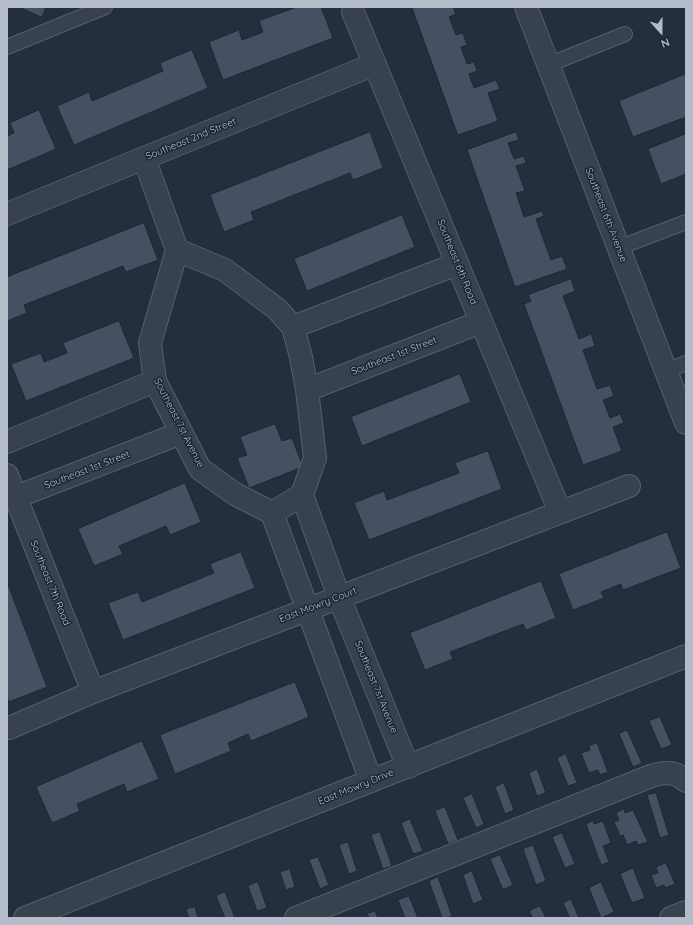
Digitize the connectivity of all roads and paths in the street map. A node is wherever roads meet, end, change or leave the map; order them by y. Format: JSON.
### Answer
{"nodes":[{"id":1,"x":105,"y":7,"type":"edge"},
{"id":2,"x":526,"y":7,"type":"edge"},
{"id":3,"x":353,"y":12,"type":"dead end"},
{"id":4,"x":625,"y":34,"type":"dead end"},
{"id":5,"x":7,"y":47,"type":"edge"},
{"id":6,"x":375,"y":64,"type":"junction"},
{"id":7,"x":548,"y":65,"type":"junction"},
{"id":8,"x":144,"y":158,"type":"junction"},
{"id":9,"x":7,"y":214,"type":"edge"},
{"id":10,"x":686,"y":222,"type":"edge"},
{"id":11,"x":618,"y":248,"type":"junction"},
{"id":12,"x":177,"y":250,"type":"junction"},
{"id":13,"x":457,"y":264,"type":"junction"},
{"id":14,"x":481,"y":322,"type":"junction"},
{"id":15,"x":293,"y":327,"type":"junction"},
{"id":16,"x":686,"y":363,"type":"edge"},
{"id":17,"x":666,"y":371,"type":"junction"},
{"id":18,"x":155,"y":381,"type":"junction"},
{"id":19,"x":307,"y":390,"type":"junction"},
{"id":20,"x":686,"y":424,"type":"edge"},
{"id":21,"x":181,"y":433,"type":"junction"},
{"id":22,"x":7,"y":442,"type":"edge"},
{"id":23,"x":7,"y":475,"type":"edge"},
{"id":24,"x":629,"y":486,"type":"dead end"},
{"id":25,"x":302,"y":495,"type":"junction"},
{"id":26,"x":16,"y":498,"type":"junction"},
{"id":27,"x":560,"y":512,"type":"junction"},
{"id":28,"x":272,"y":513,"type":"junction"},
{"id":29,"x":339,"y":597,"type":"junction"},
{"id":30,"x":306,"y":609,"type":"junction"},
{"id":31,"x":686,"y":656,"type":"edge"},
{"id":32,"x":93,"y":692,"type":"junction"},
{"id":33,"x":9,"y":728,"type":"dead end"},
{"id":34,"x":408,"y":767,"type":"junction"},
{"id":35,"x":371,"y":781,"type":"junction"},
{"id":36,"x":686,"y":781,"type":"edge"},
{"id":37,"x":686,"y":912,"type":"edge"},
{"id":38,"x":25,"y":918,"type":"edge"},
{"id":39,"x":296,"y":918,"type":"edge"},
{"id":40,"x":671,"y":918,"type":"edge"}],
"edges":[{"from":1,"to":5,"type":"lane"},
{"from":2,"to":7,"type":"street","name":"Southeast 6th Avenue"},
{"from":3,"to":6,"type":"street","name":"Southeast 6th Road"},
{"from":4,"to":7,"type":"lane"},
{"from":6,"to":8,"type":"street","name":"Southeast 2nd Street"},
{"from":6,"to":13,"type":"street","name":"Southeast 6th Road"},
{"from":7,"to":11,"type":"street","name":"Southeast 6th Avenue"},
{"from":8,"to":9,"type":"street","name":"Southeast 2nd Street"},
{"from":8,"to":12,"type":"street"},
{"from":10,"to":11,"type":"lane"},
{"from":11,"to":17,"type":"street","name":"Southeast 6th Avenue"},
{"from":12,"to":15,"type":"street"},
{"from":12,"to":18,"type":"street","name":"Southeast 7st Avenue"},
{"from":13,"to":14,"type":"street","name":"Southeast 6th Road"},
{"from":13,"to":15,"type":"street"},
{"from":14,"to":19,"type":"street","name":"Southeast 1st Street"},
{"from":14,"to":27,"type":"street","name":"Southeast 6th Road"},
{"from":15,"to":19,"type":"street"},
{"from":16,"to":17,"type":"lane"},
{"from":17,"to":20,"type":"street","name":"Southeast 6th Avenue"},
{"from":18,"to":21,"type":"street","name":"Southeast 7st Avenue"},
{"from":18,"to":22,"type":"street"},
{"from":19,"to":25,"type":"street"},
{"from":21,"to":26,"type":"street","name":"Southeast 1st Street"},
{"from":21,"to":28,"type":"street","name":"Southeast 7st Avenue"},
{"from":23,"to":26,"type":"street","name":"Southeast 7th Road"},
{"from":24,"to":27,"type":"street","name":"East Mowry Court"},
{"from":25,"to":28,"type":"street"},
{"from":25,"to":29,"type":"street","name":"Southeast 7st Avenue"},
{"from":26,"to":32,"type":"street","name":"Southeast 7th Road"},
{"from":27,"to":29,"type":"street","name":"East Mowry Court"},
{"from":28,"to":30,"type":"street"},
{"from":29,"to":30,"type":"street","name":"East Mowry Court"},
{"from":29,"to":34,"type":"street","name":"Southeast 7st Avenue"},
{"from":30,"to":32,"type":"street","name":"East Mowry Court"},
{"from":30,"to":35,"type":"street"},
{"from":31,"to":34,"type":"street","name":"East Mowry Drive"},
{"from":32,"to":33,"type":"street","name":"East Mowry Court"},
{"from":34,"to":35,"type":"street","name":"East Mowry Drive"},
{"from":35,"to":38,"type":"street","name":"East Mowry Drive"},
{"from":36,"to":39,"type":"street"},
{"from":37,"to":40,"type":"street"}]}
